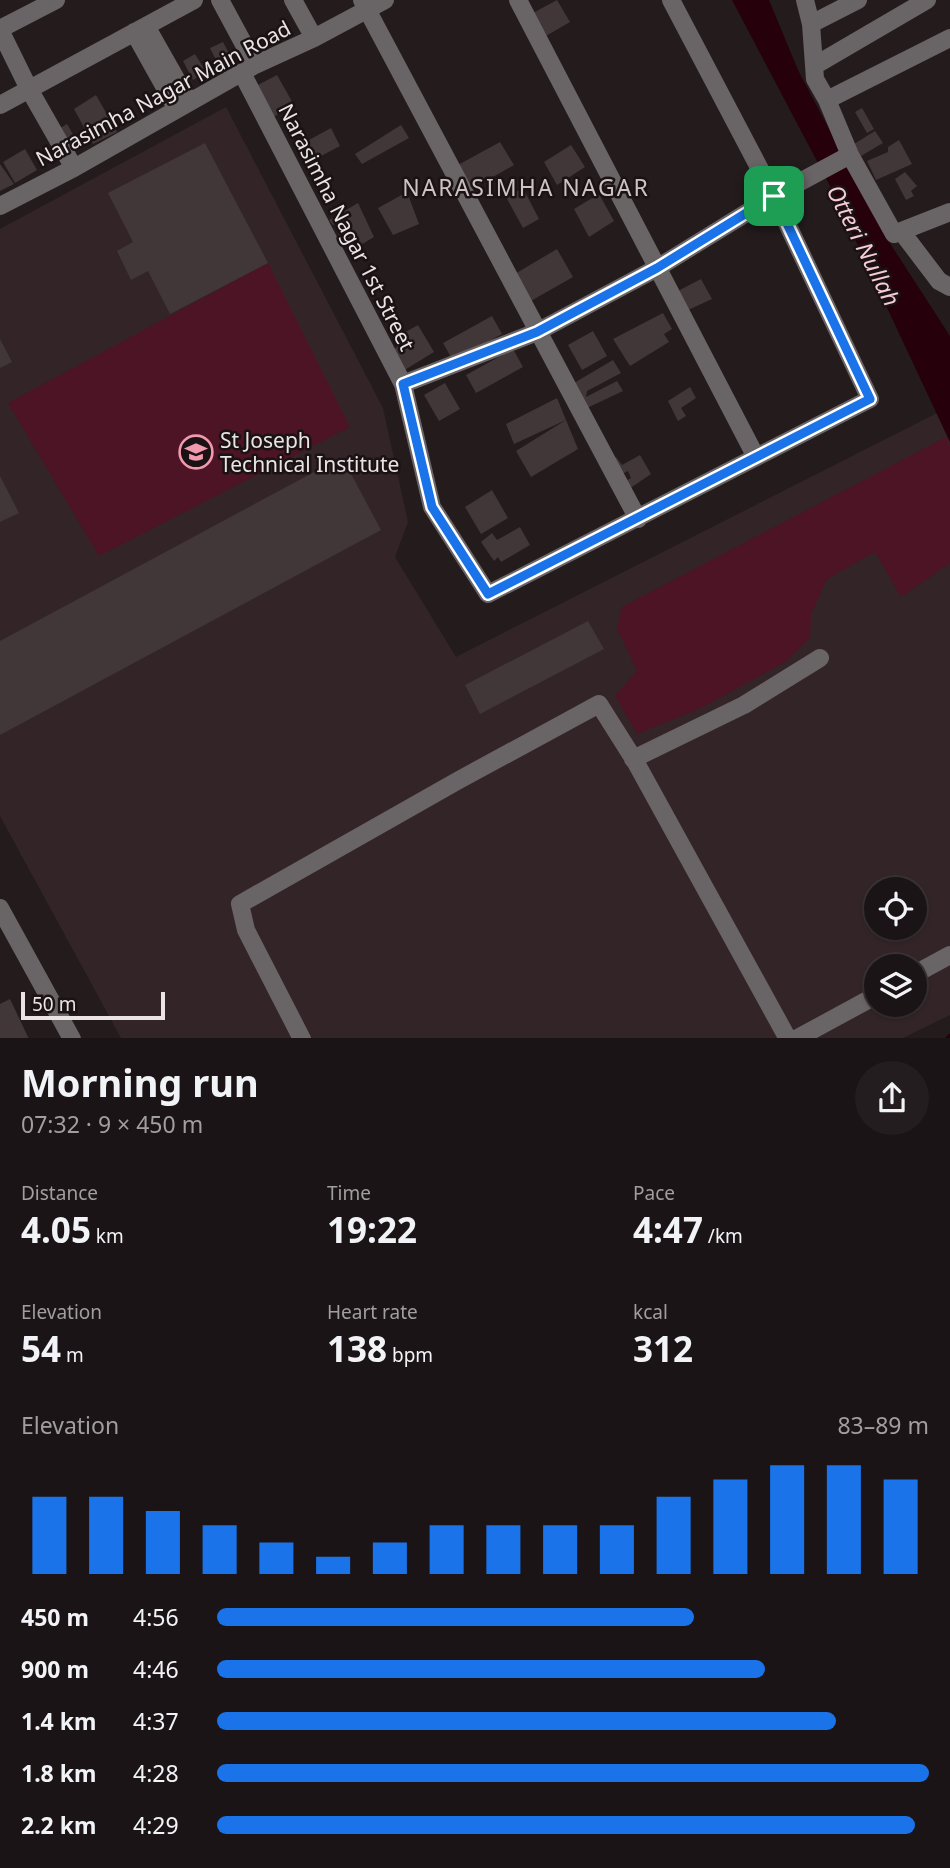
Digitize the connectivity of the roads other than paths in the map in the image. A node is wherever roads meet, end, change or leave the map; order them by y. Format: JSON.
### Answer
{"nodes":[{"id":1,"x":56,"y":0,"type":"edge"},
{"id":2,"x":194,"y":0,"type":"edge"},
{"id":3,"x":220,"y":0,"type":"edge"},
{"id":4,"x":293,"y":0,"type":"edge"},
{"id":5,"x":385,"y":0,"type":"edge"},
{"id":6,"x":518,"y":0,"type":"edge"},
{"id":7,"x":671,"y":0,"type":"edge"},
{"id":8,"x":805,"y":0,"type":"edge"},
{"id":9,"x":858,"y":0,"type":"edge"},
{"id":10,"x":927,"y":0,"type":"edge"},
{"id":11,"x":364,"y":5,"type":"edge"},
{"id":12,"x":811,"y":24,"type":"junction"},
{"id":13,"x":140,"y":29,"type":"junction"},
{"id":14,"x":0,"y":30,"type":"edge"},
{"id":15,"x":314,"y":38,"type":"junction"},
{"id":16,"x":950,"y":38,"type":"edge"},
{"id":17,"x":814,"y":66,"type":"junction"},
{"id":18,"x":248,"y":69,"type":"junction"},
{"id":19,"x":29,"y":89,"type":"junction"},
{"id":20,"x":827,"y":100,"type":"junction"},
{"id":21,"x":0,"y":105,"type":"edge"},
{"id":22,"x":183,"y":106,"type":"junction"},
{"id":23,"x":849,"y":156,"type":"junction"},
{"id":24,"x":74,"y":168,"type":"junction"},
{"id":25,"x":774,"y":196,"type":"junction"},
{"id":26,"x":0,"y":206,"type":"edge"},
{"id":27,"x":950,"y":212,"type":"edge"},
{"id":28,"x":901,"y":231,"type":"junction"},
{"id":29,"x":657,"y":268,"type":"junction"},
{"id":30,"x":950,"y":287,"type":"edge"},
{"id":31,"x":537,"y":332,"type":"junction"},
{"id":32,"x":403,"y":384,"type":"junction"},
{"id":33,"x":756,"y":457,"type":"junction"},
{"id":34,"x":638,"y":519,"type":"junction"},
{"id":35,"x":820,"y":658,"type":"dead end"},
{"id":36,"x":633,"y":759,"type":"junction"},
{"id":37,"x":0,"y":908,"type":"edge"},
{"id":38,"x":950,"y":955,"type":"edge"},
{"id":39,"x":927,"y":967,"type":"edge"},
{"id":40,"x":864,"y":1002,"type":"edge"},
{"id":41,"x":72,"y":1038,"type":"edge"},
{"id":42,"x":303,"y":1038,"type":"edge"},
{"id":43,"x":788,"y":1038,"type":"edge"},
{"id":44,"x":796,"y":1038,"type":"edge"}],
"edges":[{"from":1,"to":14,"type":"street"},
{"from":2,"to":13,"type":"street"},
{"from":3,"to":18,"type":"street","name":"Narasimha Nagar 1st Street"},
{"from":4,"to":15,"type":"street"},
{"from":5,"to":11,"type":"street","name":"Narasimha Nagar Main Road"},
{"from":6,"to":29,"type":"street"},
{"from":7,"to":25,"type":"street"},
{"from":8,"to":12,"type":"street"},
{"from":9,"to":12,"type":"street"},
{"from":10,"to":17,"type":"street"},
{"from":11,"to":15,"type":"street","name":"Narasimha Nagar Main Road"},
{"from":11,"to":31,"type":"street"},
{"from":12,"to":17,"type":"street"},
{"from":13,"to":19,"type":"street"},
{"from":13,"to":22,"type":"street"},
{"from":14,"to":19,"type":"street"},
{"from":15,"to":18,"type":"street","name":"Narasimha Nagar Main Road"},
{"from":16,"to":20,"type":"street"},
{"from":17,"to":20,"type":"street"},
{"from":18,"to":22,"type":"street","name":"Narasimha Nagar Main Road"},
{"from":18,"to":32,"type":"street","name":"Narasimha Nagar 1st Street"},
{"from":19,"to":21,"type":"street"},
{"from":19,"to":24,"type":"street"},
{"from":20,"to":23,"type":"street"},
{"from":22,"to":24,"type":"street","name":"Narasimha Nagar Main Road"},
{"from":23,"to":25,"type":"street"},
{"from":23,"to":28,"type":"street"},
{"from":24,"to":26,"type":"street","name":"Narasimha Nagar Main Road"},
{"from":25,"to":29,"type":"street"},
{"from":25,"to":33,"type":"street"},
{"from":27,"to":28,"type":"street"},
{"from":28,"to":30,"type":"street"},
{"from":29,"to":31,"type":"street"},
{"from":29,"to":33,"type":"street"},
{"from":31,"to":32,"type":"street"},
{"from":31,"to":34,"type":"street"},
{"from":32,"to":34,"type":"street","name":"Narasimha Nagar 1st Street"},
{"from":33,"to":34,"type":"street"},
{"from":35,"to":36,"type":"street"},
{"from":36,"to":42,"type":"street"},
{"from":36,"to":43,"type":"street"},
{"from":37,"to":41,"type":"street"},
{"from":38,"to":39,"type":"street"},
{"from":40,"to":44,"type":"street"}]}
